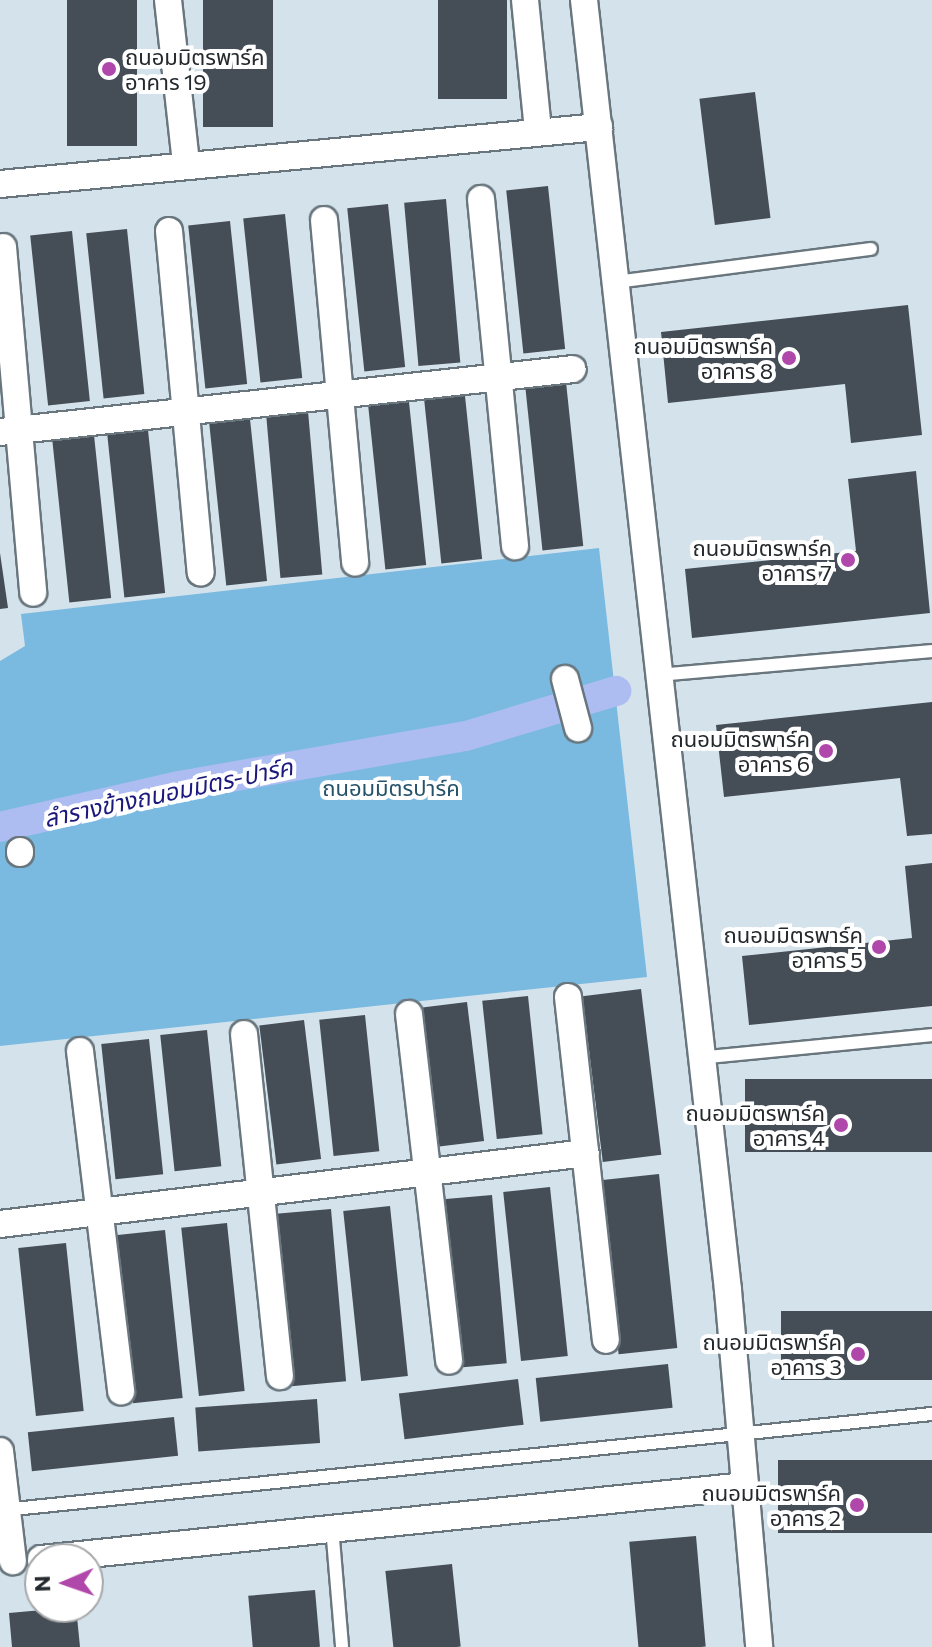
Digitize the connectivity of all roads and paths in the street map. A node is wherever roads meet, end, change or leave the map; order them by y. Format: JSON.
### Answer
{"nodes":[{"id":1,"x":168,"y":0,"type":"edge"},
{"id":2,"x":525,"y":0,"type":"edge"},
{"id":3,"x":584,"y":0,"type":"edge"},
{"id":4,"x":599,"y":127,"type":"junction"},
{"id":5,"x":538,"y":131,"type":"junction"},
{"id":6,"x":186,"y":164,"type":"junction"},
{"id":7,"x":0,"y":184,"type":"edge"},
{"id":8,"x":481,"y":199,"type":"dead end"},
{"id":9,"x":324,"y":220,"type":"dead end"},
{"id":10,"x":169,"y":231,"type":"dead end"},
{"id":11,"x":3,"y":247,"type":"dead end"},
{"id":12,"x":871,"y":249,"type":"dead end"},
{"id":13,"x":616,"y":282,"type":"junction"},
{"id":14,"x":573,"y":369,"type":"dead end"},
{"id":15,"x":499,"y":377,"type":"junction"},
{"id":16,"x":340,"y":394,"type":"junction"},
{"id":17,"x":186,"y":411,"type":"junction"},
{"id":18,"x":9,"y":431,"type":"edge"},
{"id":19,"x":515,"y":546,"type":"dead end"},
{"id":20,"x":355,"y":563,"type":"dead end"},
{"id":21,"x":201,"y":573,"type":"dead end"},
{"id":22,"x":33,"y":593,"type":"dead end"},
{"id":23,"x":932,"y":651,"type":"edge"},
{"id":24,"x":658,"y":675,"type":"junction"},
{"id":25,"x":565,"y":679,"type":"dead end"},
{"id":26,"x":578,"y":728,"type":"dead end"},
{"id":27,"x":568,"y":997,"type":"dead end"},
{"id":28,"x":409,"y":1014,"type":"dead end"},
{"id":29,"x":244,"y":1034,"type":"dead end"},
{"id":30,"x":932,"y":1035,"type":"edge"},
{"id":31,"x":80,"y":1051,"type":"dead end"},
{"id":32,"x":699,"y":1058,"type":"junction"},
{"id":33,"x":586,"y":1153,"type":"junction"},
{"id":34,"x":426,"y":1169,"type":"junction"},
{"id":35,"x":262,"y":1189,"type":"junction"},
{"id":36,"x":101,"y":1212,"type":"junction"},
{"id":37,"x":0,"y":1224,"type":"edge"},
{"id":38,"x":606,"y":1340,"type":"dead end"},
{"id":39,"x":449,"y":1361,"type":"dead end"},
{"id":40,"x":280,"y":1376,"type":"dead end"},
{"id":41,"x":121,"y":1392,"type":"dead end"},
{"id":42,"x":932,"y":1414,"type":"edge"},
{"id":43,"x":740,"y":1432,"type":"junction"},
{"id":44,"x":0,"y":1451,"type":"edge"},
{"id":45,"x":745,"y":1486,"type":"junction"},
{"id":46,"x":4,"y":1510,"type":"edge"},
{"id":47,"x":332,"y":1526,"type":"junction"},
{"id":48,"x":104,"y":1552,"type":"edge"},
{"id":49,"x":6,"y":1562,"type":"edge"},
{"id":50,"x":342,"y":1647,"type":"edge"},
{"id":51,"x":759,"y":1647,"type":"edge"}],
"edges":[{"from":1,"to":6,"type":"street"},
{"from":2,"to":5,"type":"street"},
{"from":3,"to":4,"type":"street"},
{"from":4,"to":5,"type":"street"},
{"from":4,"to":13,"type":"street"},
{"from":5,"to":6,"type":"street"},
{"from":6,"to":7,"type":"street"},
{"from":8,"to":15,"type":"street"},
{"from":9,"to":16,"type":"street"},
{"from":10,"to":17,"type":"street"},
{"from":11,"to":18,"type":"street"},
{"from":12,"to":13,"type":"lane"},
{"from":13,"to":24,"type":"street"},
{"from":14,"to":15,"type":"street"},
{"from":15,"to":16,"type":"street"},
{"from":15,"to":19,"type":"street"},
{"from":16,"to":17,"type":"street"},
{"from":16,"to":20,"type":"street"},
{"from":17,"to":18,"type":"street"},
{"from":17,"to":21,"type":"street"},
{"from":18,"to":22,"type":"street"},
{"from":23,"to":24,"type":"lane"},
{"from":24,"to":32,"type":"street"},
{"from":25,"to":26,"type":"street"},
{"from":27,"to":33,"type":"street"},
{"from":28,"to":34,"type":"street"},
{"from":29,"to":35,"type":"street"},
{"from":30,"to":32,"type":"lane"},
{"from":31,"to":36,"type":"street"},
{"from":32,"to":43,"type":"street"},
{"from":33,"to":34,"type":"street"},
{"from":33,"to":38,"type":"street"},
{"from":34,"to":35,"type":"street"},
{"from":34,"to":39,"type":"street"},
{"from":35,"to":36,"type":"street"},
{"from":35,"to":40,"type":"street"},
{"from":36,"to":37,"type":"street"},
{"from":36,"to":41,"type":"street"},
{"from":42,"to":43,"type":"lane"},
{"from":43,"to":45,"type":"street"},
{"from":43,"to":46,"type":"lane"},
{"from":44,"to":46,"type":"street"},
{"from":45,"to":47,"type":"street"},
{"from":45,"to":51,"type":"street"},
{"from":46,"to":49,"type":"street"},
{"from":47,"to":48,"type":"street"},
{"from":47,"to":50,"type":"lane"}]}
